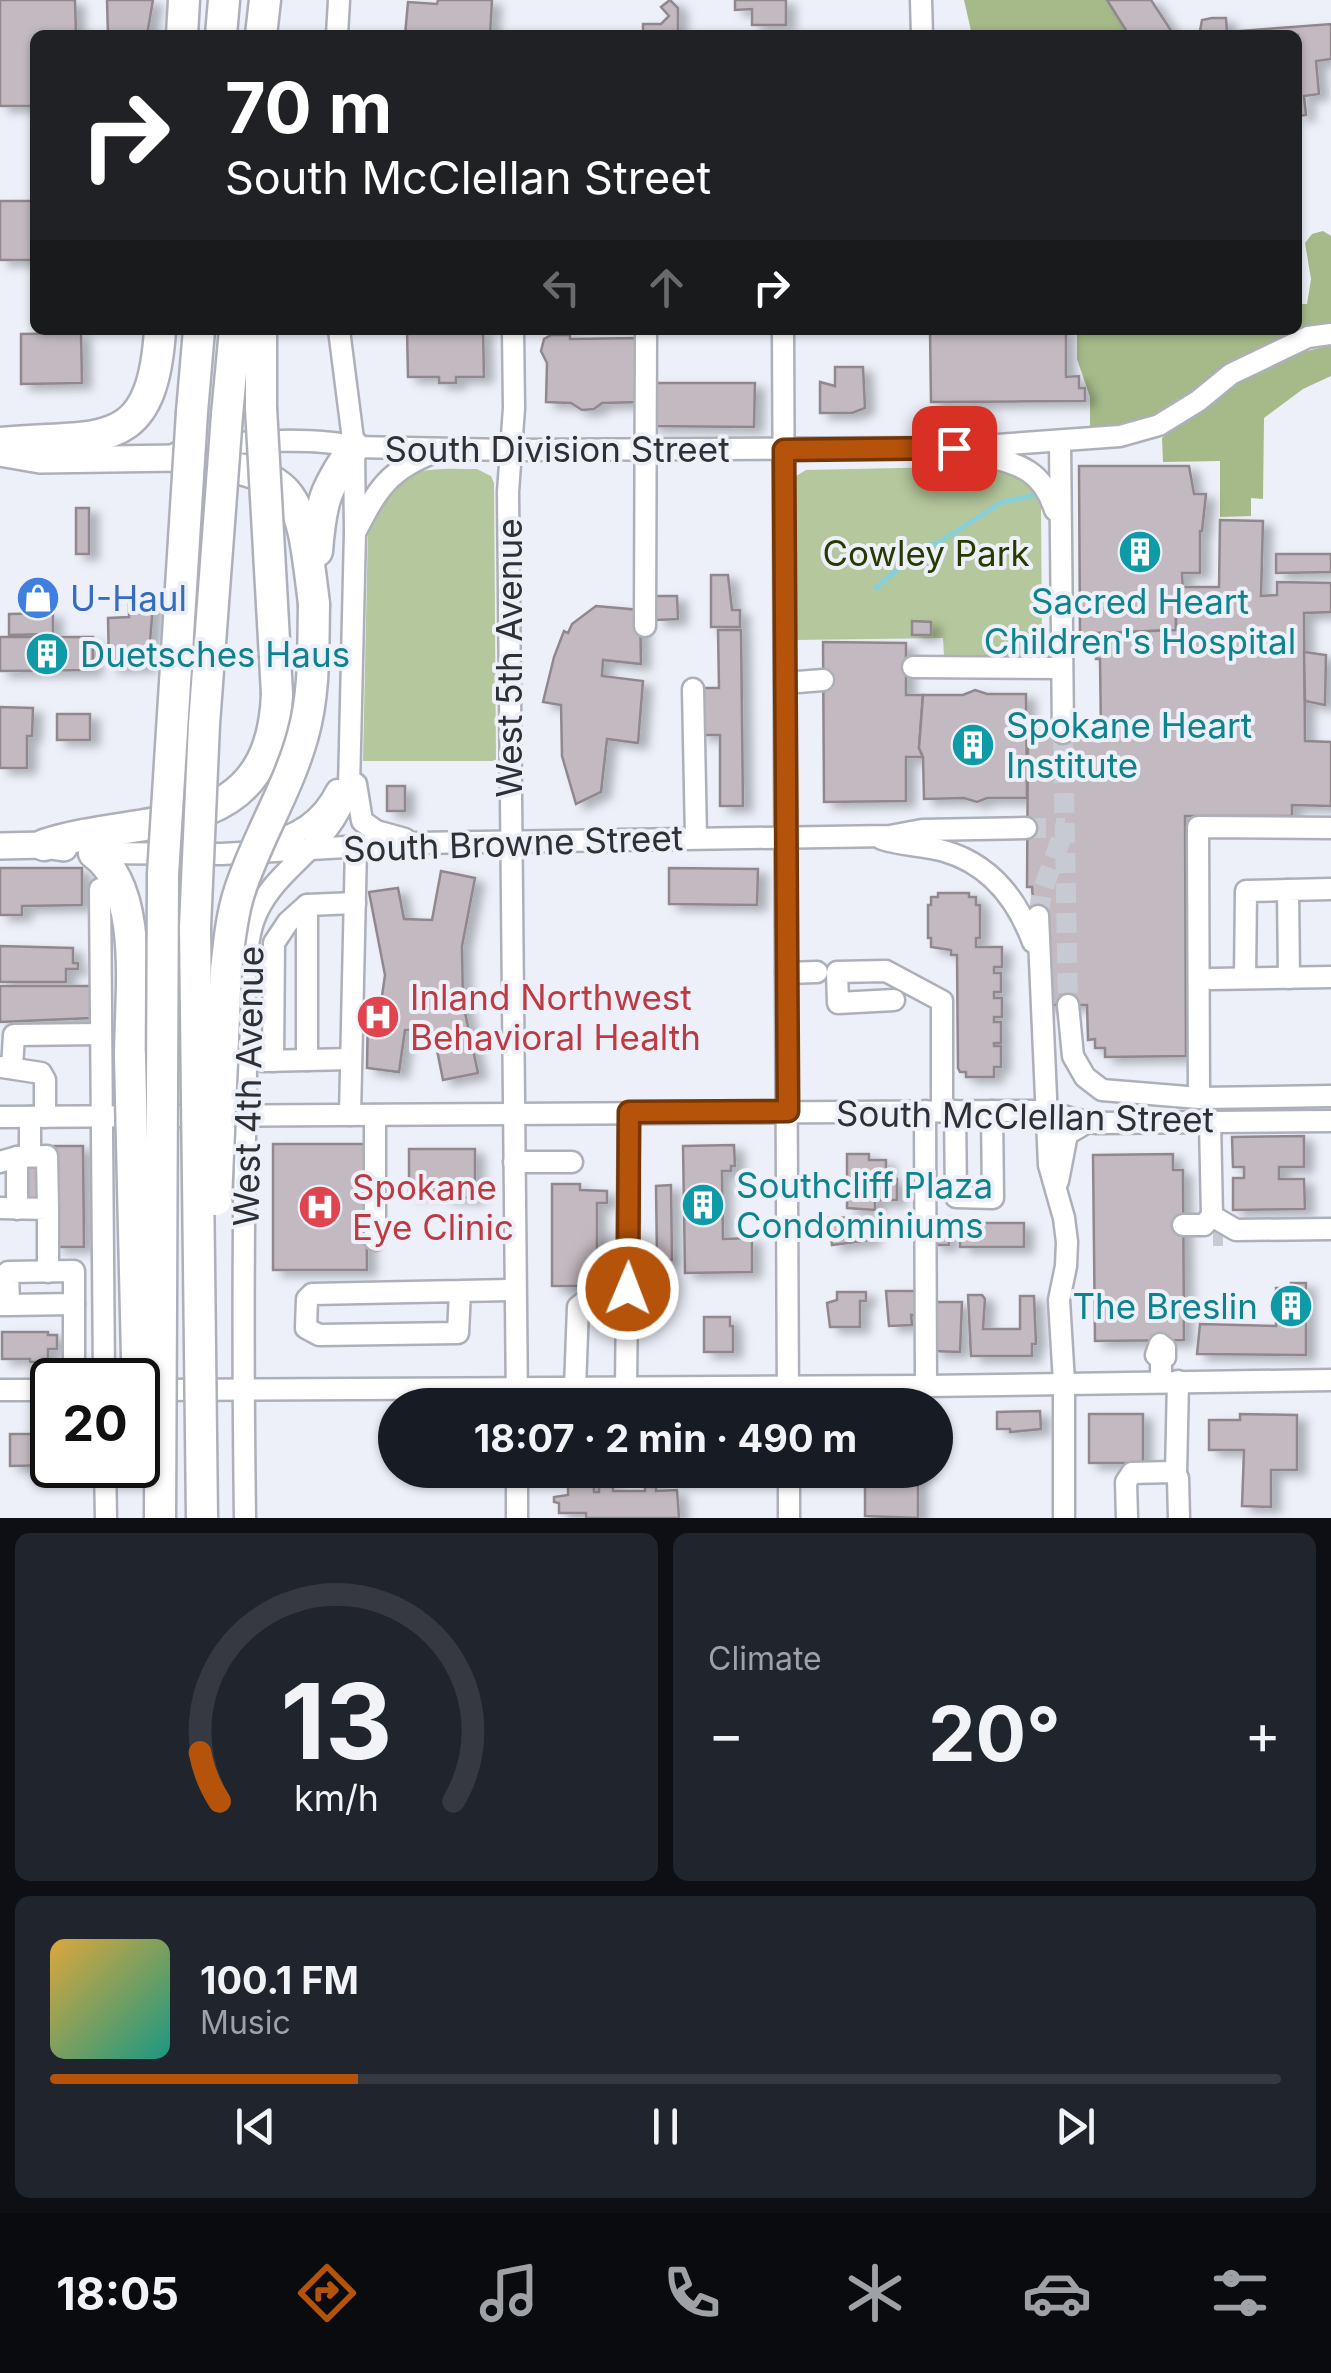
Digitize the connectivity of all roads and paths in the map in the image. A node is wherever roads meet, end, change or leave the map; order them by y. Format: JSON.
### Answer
{"nodes":[{"id":1,"x":184,"y":0,"type":"edge"},
{"id":2,"x":224,"y":0,"type":"edge"},
{"id":3,"x":264,"y":0,"type":"edge"},
{"id":4,"x":276,"y":0,"type":"edge"},
{"id":5,"x":340,"y":0,"type":"edge"},
{"id":6,"x":922,"y":0,"type":"edge"},
{"id":7,"x":182,"y":30,"type":"edge"},
{"id":8,"x":222,"y":30,"type":"edge"},
{"id":9,"x":262,"y":30,"type":"edge"},
{"id":10,"x":274,"y":30,"type":"edge"},
{"id":11,"x":337,"y":30,"type":"edge"},
{"id":12,"x":922,"y":30,"type":"edge"},
{"id":13,"x":1331,"y":334,"type":"edge"},
{"id":14,"x":160,"y":335,"type":"edge"},
{"id":15,"x":198,"y":335,"type":"edge"},
{"id":16,"x":234,"y":335,"type":"edge"},
{"id":17,"x":261,"y":335,"type":"edge"},
{"id":18,"x":340,"y":335,"type":"edge"},
{"id":19,"x":513,"y":335,"type":"edge"},
{"id":20,"x":646,"y":335,"type":"edge"},
{"id":21,"x":784,"y":335,"type":"edge"},
{"id":22,"x":1060,"y":442,"type":"junction"},
{"id":23,"x":0,"y":443,"type":"edge"},
{"id":24,"x":354,"y":448,"type":"junction"},
{"id":25,"x":954,"y":448,"type":"junction"},
{"id":26,"x":442,"y":449,"type":"junction"},
{"id":27,"x":511,"y":450,"type":"junction"},
{"id":28,"x":644,"y":450,"type":"junction"},
{"id":29,"x":784,"y":450,"type":"junction"},
{"id":30,"x":0,"y":453,"type":"edge"},
{"id":31,"x":178,"y":458,"type":"junction"},
{"id":32,"x":1060,"y":527,"type":"junction"},
{"id":33,"x":355,"y":532,"type":"junction"},
{"id":34,"x":314,"y":604,"type":"junction"},
{"id":35,"x":645,"y":626,"type":"dead end"},
{"id":36,"x":913,"y":667,"type":"dead end"},
{"id":37,"x":1062,"y":668,"type":"junction"},
{"id":38,"x":823,"y":688,"type":"dead end"},
{"id":39,"x":693,"y":689,"type":"dead end"},
{"id":40,"x":785,"y":690,"type":"junction"},
{"id":41,"x":1063,"y":733,"type":"tunnel mouth"},
{"id":42,"x":350,"y":740,"type":"junction"},
{"id":43,"x":1026,"y":828,"type":"tunnel mouth"},
{"id":44,"x":1331,"y":828,"type":"edge"},
{"id":45,"x":871,"y":836,"type":"junction"},
{"id":46,"x":784,"y":837,"type":"junction"},
{"id":47,"x":696,"y":838,"type":"junction"},
{"id":48,"x":510,"y":841,"type":"junction"},
{"id":49,"x":416,"y":843,"type":"junction"},
{"id":50,"x":44,"y":845,"type":"junction"},
{"id":51,"x":0,"y":846,"type":"edge"},
{"id":52,"x":356,"y":847,"type":"junction"},
{"id":53,"x":312,"y":850,"type":"junction"},
{"id":54,"x":94,"y":853,"type":"junction"},
{"id":55,"x":222,"y":854,"type":"junction"},
{"id":56,"x":100,"y":889,"type":"dead end"},
{"id":57,"x":1288,"y":890,"type":"junction"},
{"id":58,"x":1331,"y":890,"type":"edge"},
{"id":59,"x":355,"y":903,"type":"junction"},
{"id":60,"x":307,"y":905,"type":"junction"},
{"id":61,"x":1038,"y":916,"type":"tunnel mouth"},
{"id":62,"x":1038,"y":967,"type":"junction"},
{"id":63,"x":816,"y":972,"type":"dead end"},
{"id":64,"x":786,"y":973,"type":"junction"},
{"id":65,"x":1331,"y":977,"type":"edge"},
{"id":66,"x":1246,"y":978,"type":"junction"},
{"id":67,"x":1288,"y":978,"type":"junction"},
{"id":68,"x":1211,"y":979,"type":"dead end"},
{"id":69,"x":894,"y":1000,"type":"dead end"},
{"id":70,"x":1068,"y":1005,"type":"tunnel mouth"},
{"id":71,"x":101,"y":1034,"type":"junction"},
{"id":72,"x":273,"y":1060,"type":"junction"},
{"id":73,"x":307,"y":1060,"type":"junction"},
{"id":74,"x":351,"y":1060,"type":"junction"},
{"id":75,"x":246,"y":1061,"type":"junction"},
{"id":76,"x":6,"y":1067,"type":"edge"},
{"id":77,"x":1331,"y":1096,"type":"edge"},
{"id":78,"x":1199,"y":1098,"type":"junction"},
{"id":79,"x":788,"y":1111,"type":"junction"},
{"id":80,"x":941,"y":1111,"type":"junction"},
{"id":81,"x":992,"y":1111,"type":"junction"},
{"id":82,"x":1047,"y":1111,"type":"junction"},
{"id":83,"x":629,"y":1112,"type":"junction"},
{"id":84,"x":513,"y":1114,"type":"junction"},
{"id":85,"x":245,"y":1115,"type":"junction"},
{"id":86,"x":350,"y":1115,"type":"junction"},
{"id":87,"x":375,"y":1115,"type":"junction"},
{"id":88,"x":102,"y":1116,"type":"junction"},
{"id":89,"x":0,"y":1117,"type":"edge"},
{"id":90,"x":38,"y":1117,"type":"junction"},
{"id":91,"x":1331,"y":1121,"type":"edge"},
{"id":92,"x":1210,"y":1122,"type":"junction"},
{"id":93,"x":1086,"y":1123,"type":"junction"},
{"id":94,"x":16,"y":1159,"type":"edge"},
{"id":95,"x":514,"y":1162,"type":"junction"},
{"id":96,"x":572,"y":1162,"type":"dead end"},
{"id":97,"x":1059,"y":1198,"type":"junction"},
{"id":98,"x":8,"y":1208,"type":"edge"},
{"id":99,"x":48,"y":1209,"type":"junction"},
{"id":100,"x":1331,"y":1229,"type":"edge"},
{"id":101,"x":1221,"y":1230,"type":"junction"},
{"id":102,"x":1184,"y":1231,"type":"dead end"},
{"id":103,"x":375,"y":1240,"type":"dead end"},
{"id":104,"x":48,"y":1272,"type":"junction"},
{"id":105,"x":515,"y":1290,"type":"junction"},
{"id":106,"x":460,"y":1291,"type":"junction"},
{"id":107,"x":627,"y":1298,"type":"junction"},
{"id":108,"x":74,"y":1304,"type":"junction"},
{"id":109,"x":4,"y":1305,"type":"edge"},
{"id":110,"x":74,"y":1358,"type":"edge"},
{"id":111,"x":104,"y":1358,"type":"edge"},
{"id":112,"x":1164,"y":1361,"type":"junction"},
{"id":113,"x":1331,"y":1380,"type":"edge"},
{"id":114,"x":1064,"y":1382,"type":"junction"},
{"id":115,"x":926,"y":1386,"type":"junction"},
{"id":116,"x":517,"y":1388,"type":"edge"},
{"id":117,"x":575,"y":1388,"type":"edge"},
{"id":118,"x":626,"y":1388,"type":"edge"},
{"id":119,"x":788,"y":1388,"type":"edge"},
{"id":120,"x":898,"y":1388,"type":"edge"},
{"id":121,"x":0,"y":1390,"type":"edge"},
{"id":122,"x":30,"y":1390,"type":"edge"},
{"id":123,"x":160,"y":1390,"type":"edge"},
{"id":124,"x":244,"y":1390,"type":"junction"},
{"id":125,"x":378,"y":1393,"type":"edge"},
{"id":126,"x":1176,"y":1474,"type":"junction"},
{"id":127,"x":105,"y":1488,"type":"edge"},
{"id":128,"x":517,"y":1488,"type":"edge"},
{"id":129,"x":789,"y":1488,"type":"edge"},
{"id":130,"x":106,"y":1518,"type":"edge"},
{"id":131,"x":151,"y":1518,"type":"edge"},
{"id":132,"x":160,"y":1518,"type":"edge"},
{"id":133,"x":203,"y":1518,"type":"edge"},
{"id":134,"x":244,"y":1518,"type":"edge"},
{"id":135,"x":518,"y":1518,"type":"edge"},
{"id":136,"x":789,"y":1518,"type":"edge"},
{"id":137,"x":1064,"y":1518,"type":"edge"},
{"id":138,"x":1127,"y":1518,"type":"edge"},
{"id":139,"x":1179,"y":1518,"type":"edge"}],
"edges":[{"from":1,"to":7,"type":"highway"},
{"from":2,"to":8,"type":"highway"},
{"from":3,"to":9,"type":"highway"},
{"from":4,"to":10,"type":"highway"},
{"from":5,"to":11,"type":"street"},
{"from":6,"to":12,"type":"street"},
{"from":13,"to":22,"type":"street","name":"South Division Street"},
{"from":14,"to":23,"type":"highway"},
{"from":15,"to":132,"type":"highway","bridge":true},
{"from":16,"to":133,"type":"highway","bridge":true},
{"from":17,"to":50,"type":"highway","bridge":true},
{"from":18,"to":24,"type":"street","name":"West 4th Avenue"},
{"from":19,"to":27,"type":"street","name":"West 5th Avenue"},
{"from":20,"to":28,"type":"street"},
{"from":21,"to":29,"type":"street"},
{"from":22,"to":25,"type":"street","name":"South Division Street"},
{"from":22,"to":32,"type":"street"},
{"from":24,"to":26,"type":"street","name":"South Division Street"},
{"from":24,"to":31,"type":"street","name":"South Division Street"},
{"from":24,"to":33,"type":"street","name":"West 4th Avenue"},
{"from":24,"to":34,"type":"highway"},
{"from":25,"to":29,"type":"street","name":"South Division Street"},
{"from":25,"to":32,"type":"street"},
{"from":26,"to":27,"type":"street","name":"South Division Street"},
{"from":26,"to":33,"type":"street"},
{"from":27,"to":28,"type":"street","name":"South Division Street"},
{"from":27,"to":48,"type":"street","name":"West 5th Avenue"},
{"from":28,"to":29,"type":"street","name":"South Division Street"},
{"from":28,"to":35,"type":"street"},
{"from":29,"to":40,"type":"street"},
{"from":30,"to":31,"type":"main road","name":"South Division Street"},
{"from":31,"to":34,"type":"highway"},
{"from":32,"to":37,"type":"street"},
{"from":33,"to":42,"type":"street","name":"West 4th Avenue"},
{"from":34,"to":133,"type":"highway","bridge":true},
{"from":36,"to":37,"type":"street"},
{"from":37,"to":41,"type":"street"},
{"from":38,"to":40,"type":"street"},
{"from":39,"to":47,"type":"street"},
{"from":40,"to":46,"type":"street"},
{"from":42,"to":49,"type":"street"},
{"from":42,"to":53,"type":"street","name":"West 4th Avenue"},
{"from":42,"to":55,"type":"street"},
{"from":43,"to":45,"type":"street","name":"South Browne Street"},
{"from":44,"to":78,"type":"street"},
{"from":45,"to":46,"type":"street","name":"South Browne Street"},
{"from":45,"to":62,"type":"street"},
{"from":46,"to":47,"type":"street","name":"South Browne Street"},
{"from":46,"to":64,"type":"street"},
{"from":47,"to":48,"type":"street","name":"South Browne Street"},
{"from":48,"to":49,"type":"street","name":"South Browne Street"},
{"from":48,"to":84,"type":"street","name":"West 5th Avenue"},
{"from":49,"to":52,"type":"street","name":"South Browne Street"},
{"from":50,"to":51,"type":"main road","name":"South Browne Street"},
{"from":50,"to":54,"type":"main road","name":"South Browne Street"},
{"from":52,"to":53,"type":"street","name":"South Browne Street"},
{"from":52,"to":59,"type":"street"},
{"from":53,"to":55,"type":"street","name":"South Browne Street"},
{"from":53,"to":75,"type":"street","name":"West 4th Avenue"},
{"from":54,"to":55,"type":"street","name":"South Browne Street"},
{"from":54,"to":131,"type":"highway","bridge":true},
{"from":56,"to":71,"type":"street"},
{"from":57,"to":58,"type":"street"},
{"from":57,"to":66,"type":"street"},
{"from":57,"to":67,"type":"street"},
{"from":59,"to":60,"type":"street"},
{"from":59,"to":74,"type":"street"},
{"from":60,"to":72,"type":"street"},
{"from":60,"to":73,"type":"street"},
{"from":61,"to":62,"type":"street"},
{"from":62,"to":82,"type":"street"},
{"from":63,"to":64,"type":"street"},
{"from":64,"to":79,"type":"street"},
{"from":65,"to":67,"type":"street"},
{"from":66,"to":67,"type":"street"},
{"from":66,"to":68,"type":"street"},
{"from":69,"to":80,"type":"street"},
{"from":70,"to":78,"type":"street","name":"South McClellan Street"},
{"from":71,"to":76,"type":"street"},
{"from":71,"to":88,"type":"street"},
{"from":72,"to":73,"type":"street"},
{"from":72,"to":75,"type":"street"},
{"from":73,"to":74,"type":"street"},
{"from":74,"to":86,"type":"street"},
{"from":75,"to":85,"type":"street","name":"West 4th Avenue"},
{"from":76,"to":90,"type":"street"},
{"from":77,"to":78,"type":"street","name":"South McClellan Street"},
{"from":79,"to":80,"type":"street","name":"South McClellan Street"},
{"from":79,"to":83,"type":"street","name":"South McClellan Street"},
{"from":79,"to":119,"type":"street"},
{"from":80,"to":81,"type":"street","name":"South McClellan Street"},
{"from":80,"to":81,"type":"street"},
{"from":80,"to":115,"type":"street"},
{"from":81,"to":82,"type":"street","name":"South McClellan Street"},
{"from":82,"to":93,"type":"street","name":"South McClellan Street"},
{"from":82,"to":97,"type":"street"},
{"from":83,"to":84,"type":"street","name":"South McClellan Street"},
{"from":83,"to":107,"type":"street"},
{"from":84,"to":87,"type":"street","name":"South McClellan Street"},
{"from":84,"to":95,"type":"street","name":"West 5th Avenue"},
{"from":85,"to":86,"type":"street","name":"South McClellan Street"},
{"from":85,"to":88,"type":"street","name":"South McClellan Street"},
{"from":85,"to":124,"type":"street","name":"West 4th Avenue"},
{"from":86,"to":87,"type":"street","name":"South McClellan Street"},
{"from":87,"to":103,"type":"street"},
{"from":88,"to":90,"type":"street","name":"South McClellan Street"},
{"from":88,"to":111,"type":"street"},
{"from":89,"to":90,"type":"street","name":"South McClellan Street"},
{"from":90,"to":94,"type":"street"},
{"from":91,"to":92,"type":"street","name":"South McClellan Street"},
{"from":92,"to":93,"type":"street","name":"South McClellan Street"},
{"from":92,"to":101,"type":"street"},
{"from":93,"to":97,"type":"street"},
{"from":94,"to":98,"type":"street"},
{"from":94,"to":99,"type":"street"},
{"from":95,"to":96,"type":"street"},
{"from":95,"to":105,"type":"street","name":"West 5th Avenue"},
{"from":97,"to":114,"type":"street"},
{"from":98,"to":99,"type":"street"},
{"from":99,"to":104,"type":"street"},
{"from":100,"to":101,"type":"street"},
{"from":101,"to":102,"type":"street"},
{"from":104,"to":108,"type":"street"},
{"from":104,"to":109,"type":"street"},
{"from":105,"to":106,"type":"street"},
{"from":105,"to":116,"type":"street","name":"West 5th Avenue"},
{"from":106,"to":106,"type":"street"},
{"from":107,"to":117,"type":"street"},
{"from":107,"to":118,"type":"street"},
{"from":108,"to":109,"type":"street"},
{"from":108,"to":110,"type":"street"},
{"from":112,"to":113,"type":"street"},
{"from":112,"to":114,"type":"street"},
{"from":112,"to":126,"type":"street"},
{"from":114,"to":115,"type":"street"},
{"from":114,"to":137,"type":"street"},
{"from":115,"to":120,"type":"street"},
{"from":121,"to":122,"type":"street"},
{"from":123,"to":124,"type":"street"},
{"from":124,"to":125,"type":"street"},
{"from":124,"to":134,"type":"street","name":"West 4th Avenue"},
{"from":126,"to":138,"type":"street"},
{"from":126,"to":139,"type":"street"},
{"from":127,"to":130,"type":"street"},
{"from":128,"to":135,"type":"street"},
{"from":129,"to":136,"type":"street"}]}
